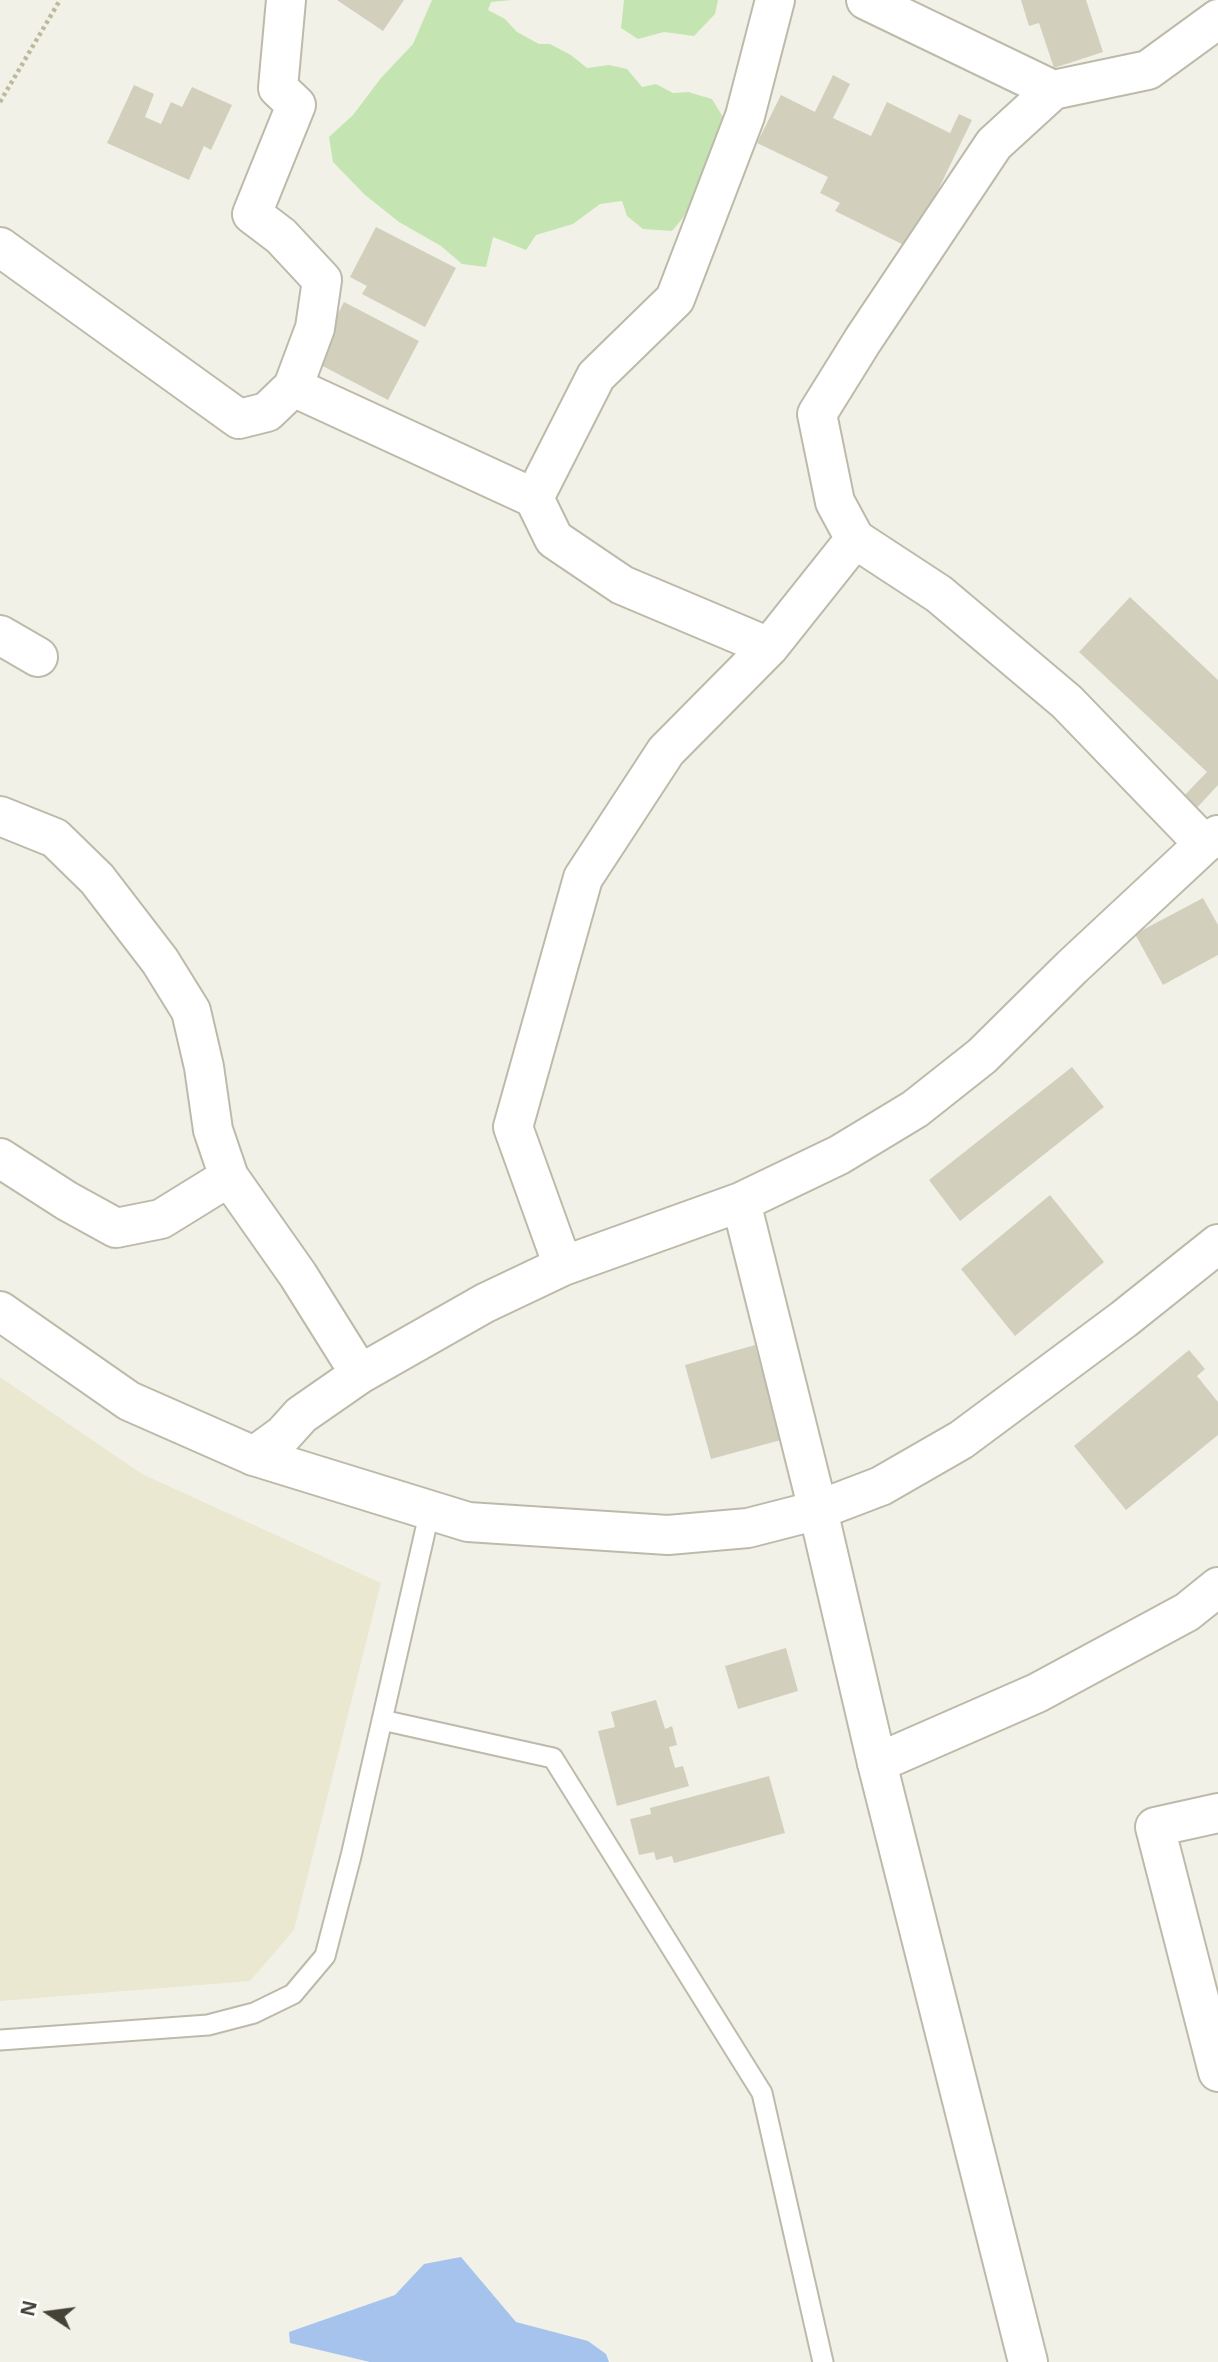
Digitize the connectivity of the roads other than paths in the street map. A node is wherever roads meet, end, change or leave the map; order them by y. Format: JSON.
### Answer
{"nodes":[{"id":1,"x":286,"y":0,"type":"edge"},
{"id":2,"x":775,"y":0,"type":"edge"},
{"id":3,"x":866,"y":0,"type":"edge"},
{"id":4,"x":1218,"y":19,"type":"edge"},
{"id":5,"x":1053,"y":90,"type":"junction"},
{"id":6,"x":0,"y":247,"type":"edge"},
{"id":7,"x":293,"y":387,"type":"junction"},
{"id":8,"x":534,"y":498,"type":"junction"},
{"id":9,"x":855,"y":538,"type":"junction"},
{"id":10,"x":0,"y":635,"type":"edge"},
{"id":11,"x":769,"y":647,"type":"junction"},
{"id":12,"x":38,"y":657,"type":"dead end"},
{"id":13,"x":0,"y":816,"type":"edge"},
{"id":14,"x":1211,"y":840,"type":"edge"},
{"id":15,"x":0,"y":1158,"type":"edge"},
{"id":16,"x":229,"y":1177,"type":"junction"},
{"id":17,"x":741,"y":1202,"type":"junction"},
{"id":18,"x":1218,"y":1244,"type":"edge"},
{"id":19,"x":563,"y":1266,"type":"junction"},
{"id":20,"x":0,"y":1311,"type":"edge"},
{"id":21,"x":360,"y":1374,"type":"junction"},
{"id":22,"x":254,"y":1456,"type":"junction"},
{"id":23,"x":430,"y":1510,"type":"junction"},
{"id":24,"x":818,"y":1510,"type":"junction"},
{"id":25,"x":1218,"y":1587,"type":"edge"},
{"id":26,"x":382,"y":1720,"type":"junction"},
{"id":27,"x":877,"y":1763,"type":"junction"},
{"id":28,"x":1218,"y":1813,"type":"edge"},
{"id":29,"x":0,"y":2040,"type":"edge"},
{"id":30,"x":1218,"y":2072,"type":"edge"},
{"id":31,"x":823,"y":2362,"type":"edge"},
{"id":32,"x":1028,"y":2362,"type":"edge"}],
"edges":[{"from":1,"to":7,"type":"street"},
{"from":2,"to":8,"type":"street"},
{"from":3,"to":5,"type":"street"},
{"from":4,"to":5,"type":"street"},
{"from":5,"to":9,"type":"street"},
{"from":6,"to":7,"type":"street"},
{"from":7,"to":8,"type":"street"},
{"from":8,"to":11,"type":"street"},
{"from":9,"to":11,"type":"street"},
{"from":9,"to":14,"type":"street"},
{"from":10,"to":12,"type":"street"},
{"from":11,"to":19,"type":"street"},
{"from":13,"to":16,"type":"street"},
{"from":14,"to":17,"type":"street"},
{"from":15,"to":16,"type":"street"},
{"from":16,"to":21,"type":"street"},
{"from":17,"to":19,"type":"street"},
{"from":17,"to":24,"type":"street"},
{"from":18,"to":24,"type":"street"},
{"from":19,"to":21,"type":"street"},
{"from":20,"to":22,"type":"street"},
{"from":21,"to":22,"type":"street"},
{"from":22,"to":23,"type":"street"},
{"from":23,"to":24,"type":"street"},
{"from":23,"to":26,"type":"lane"},
{"from":24,"to":27,"type":"street"},
{"from":25,"to":27,"type":"street"},
{"from":26,"to":29,"type":"lane"},
{"from":26,"to":31,"type":"lane"},
{"from":27,"to":32,"type":"street"},
{"from":28,"to":30,"type":"street"}]}
